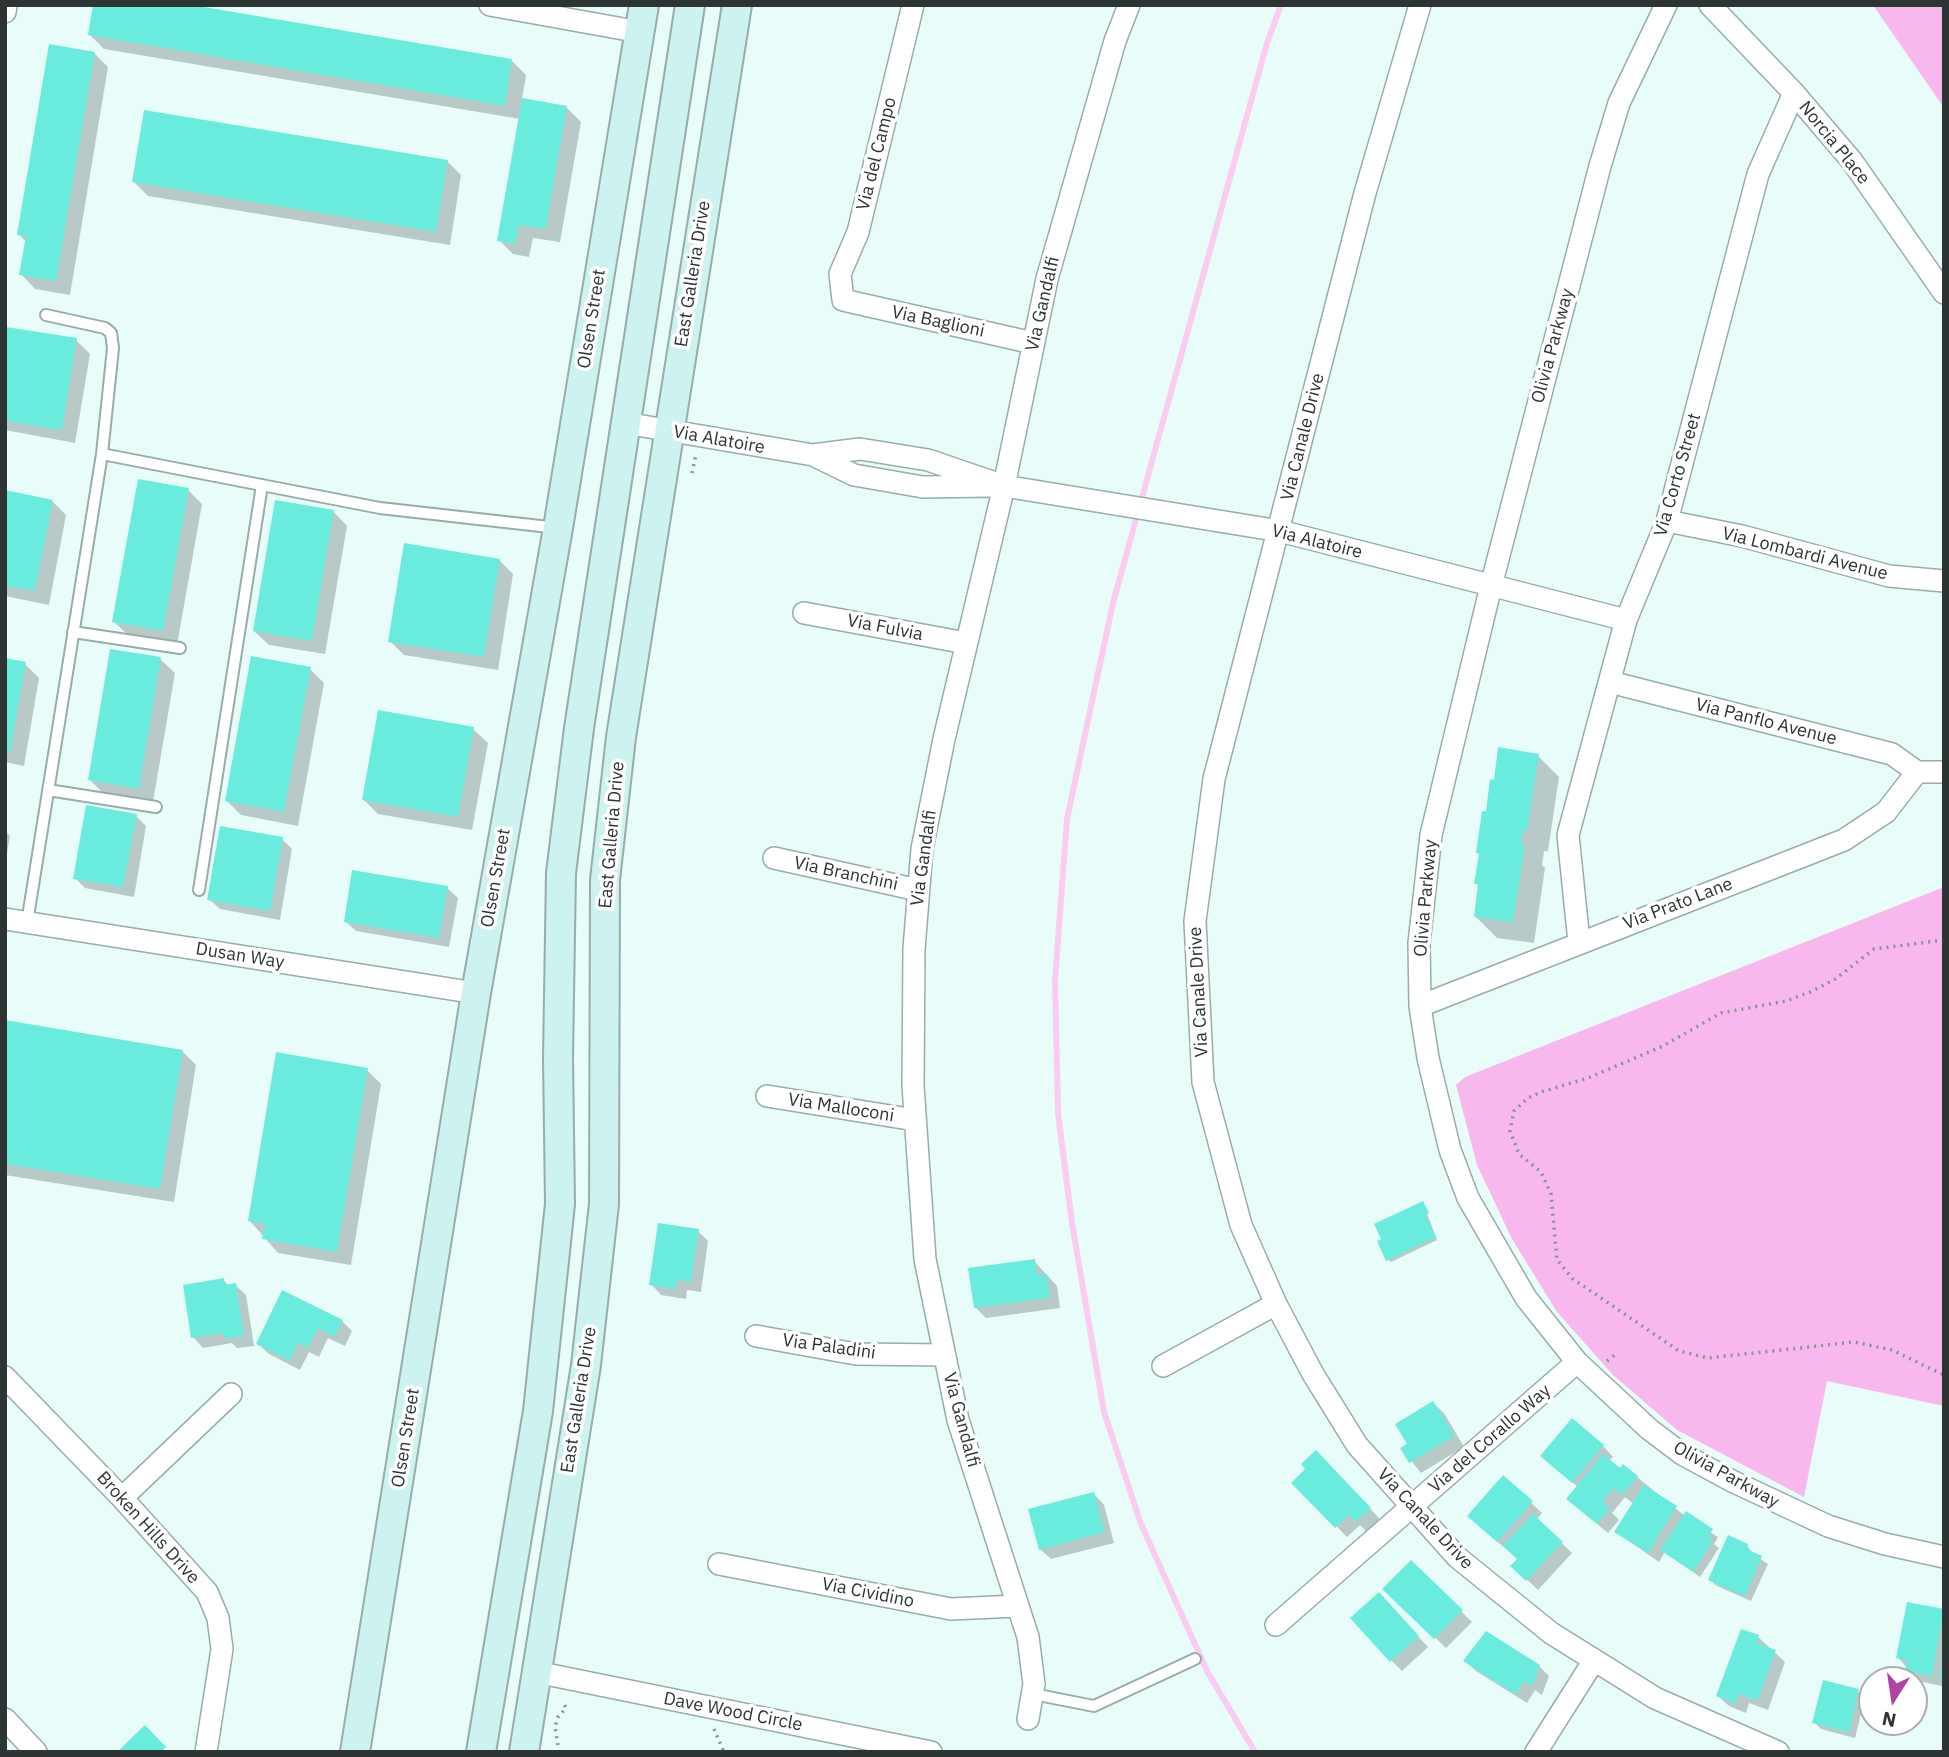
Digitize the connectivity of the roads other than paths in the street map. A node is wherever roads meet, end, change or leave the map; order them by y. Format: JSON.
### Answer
{"nodes":[{"id":1,"x":6,"y":5,"type":"edge"},
{"id":2,"x":490,"y":5,"type":"edge"},
{"id":3,"x":690,"y":5,"type":"edge"},
{"id":4,"x":737,"y":5,"type":"edge"},
{"id":5,"x":914,"y":5,"type":"edge"},
{"id":6,"x":1129,"y":5,"type":"edge"},
{"id":7,"x":1420,"y":5,"type":"edge"},
{"id":8,"x":1666,"y":5,"type":"edge"},
{"id":9,"x":1710,"y":5,"type":"edge"},
{"id":10,"x":5,"y":12,"type":"edge"},
{"id":11,"x":642,"y":19,"type":"edge"},
{"id":12,"x":1794,"y":93,"type":"junction"},
{"id":13,"x":1944,"y":293,"type":"edge"},
{"id":14,"x":842,"y":300,"type":"joint"},
{"id":15,"x":46,"y":316,"type":"dead end"},
{"id":16,"x":1033,"y":343,"type":"junction"},
{"id":17,"x":625,"y":423,"type":"junction"},
{"id":18,"x":667,"y":430,"type":"junction"},
{"id":19,"x":102,"y":454,"type":"junction"},
{"id":20,"x":262,"y":485,"type":"junction"},
{"id":21,"x":1004,"y":486,"type":"junction"},
{"id":22,"x":1667,"y":521,"type":"junction"},
{"id":23,"x":558,"y":528,"type":"junction"},
{"id":24,"x":1279,"y":531,"type":"junction"},
{"id":25,"x":1944,"y":581,"type":"edge"},
{"id":26,"x":1491,"y":586,"type":"junction"},
{"id":27,"x":804,"y":613,"type":"dead end"},
{"id":28,"x":1626,"y":620,"type":"junction"},
{"id":29,"x":73,"y":632,"type":"junction"},
{"id":30,"x":966,"y":643,"type":"junction"},
{"id":31,"x":180,"y":648,"type":"dead end"},
{"id":32,"x":1610,"y":682,"type":"junction"},
{"id":33,"x":1917,"y":772,"type":"junction"},
{"id":34,"x":1944,"y":772,"type":"edge"},
{"id":35,"x":48,"y":790,"type":"junction"},
{"id":36,"x":156,"y":807,"type":"dead end"},
{"id":37,"x":774,"y":858,"type":"dead end"},
{"id":38,"x":198,"y":890,"type":"dead end"},
{"id":39,"x":918,"y":890,"type":"junction"},
{"id":40,"x":5,"y":919,"type":"edge"},
{"id":41,"x":27,"y":923,"type":"junction"},
{"id":42,"x":1579,"y":942,"type":"junction"},
{"id":43,"x":476,"y":993,"type":"junction"},
{"id":44,"x":1420,"y":1006,"type":"junction"},
{"id":45,"x":768,"y":1097,"type":"dead end"},
{"id":46,"x":915,"y":1120,"type":"junction"},
{"id":47,"x":1276,"y":1304,"type":"junction"},
{"id":48,"x":756,"y":1336,"type":"dead end"},
{"id":49,"x":944,"y":1355,"type":"junction"},
{"id":50,"x":1577,"y":1362,"type":"junction"},
{"id":51,"x":1163,"y":1366,"type":"dead end"},
{"id":52,"x":5,"y":1377,"type":"edge"},
{"id":53,"x":231,"y":1394,"type":"dead end"},
{"id":54,"x":538,"y":1411,"type":"junction"},
{"id":55,"x":122,"y":1498,"type":"junction"},
{"id":56,"x":1412,"y":1508,"type":"junction"},
{"id":57,"x":1944,"y":1557,"type":"edge"},
{"id":58,"x":719,"y":1564,"type":"dead end"},
{"id":59,"x":1017,"y":1606,"type":"junction"},
{"id":60,"x":1276,"y":1625,"type":"dead end"},
{"id":61,"x":1195,"y":1659,"type":"dead end"},
{"id":62,"x":1593,"y":1662,"type":"junction"},
{"id":63,"x":536,"y":1672,"type":"junction"},
{"id":64,"x":1032,"y":1694,"type":"junction"},
{"id":65,"x":5,"y":1719,"type":"edge"},
{"id":66,"x":1028,"y":1719,"type":"dead end"},
{"id":67,"x":920,"y":1751,"type":"edge"},
{"id":68,"x":36,"y":1752,"type":"edge"},
{"id":69,"x":206,"y":1752,"type":"edge"},
{"id":70,"x":355,"y":1752,"type":"edge"},
{"id":71,"x":481,"y":1752,"type":"edge"},
{"id":72,"x":524,"y":1752,"type":"edge"},
{"id":73,"x":1536,"y":1752,"type":"edge"},
{"id":74,"x":1778,"y":1752,"type":"edge"}],
"edges":[{"from":1,"to":10,"type":"street"},
{"from":2,"to":11,"type":"street"},
{"from":3,"to":17,"type":"main road"},
{"from":4,"to":18,"type":"main road","name":"East Galleria Drive"},
{"from":5,"to":14,"type":"street","name":"Via del Campo"},
{"from":6,"to":16,"type":"street","name":"Via Gandalfi"},
{"from":7,"to":24,"type":"street","name":"Via Canale Drive"},
{"from":8,"to":26,"type":"street","name":"Olivia Parkway"},
{"from":9,"to":12,"type":"street","name":"Norcia Place"},
{"from":11,"to":23,"type":"main road","name":"Olsen Street"},
{"from":12,"to":13,"type":"street","name":"Norcia Place"},
{"from":12,"to":22,"type":"street","name":"Via Corto Street"},
{"from":14,"to":16,"type":"street","name":"Via Baglioni"},
{"from":15,"to":19,"type":"lane"},
{"from":16,"to":21,"type":"street","name":"Via Gandalfi"},
{"from":17,"to":18,"type":"street","name":"Via Alatoire"},
{"from":17,"to":54,"type":"main road"},
{"from":18,"to":21,"type":"street","name":"Via Alatoire"},
{"from":18,"to":63,"type":"main road","name":"East Galleria Drive"},
{"from":19,"to":20,"type":"lane"},
{"from":19,"to":29,"type":"lane"},
{"from":20,"to":23,"type":"lane"},
{"from":20,"to":38,"type":"lane"},
{"from":21,"to":24,"type":"street","name":"Via Alatoire"},
{"from":21,"to":30,"type":"street","name":"Via Gandalfi"},
{"from":22,"to":25,"type":"street","name":"Via Lombardi Avenue"},
{"from":22,"to":28,"type":"street","name":"Via Corto Street"},
{"from":23,"to":43,"type":"main road","name":"Olsen Street"},
{"from":24,"to":26,"type":"street","name":"Via Alatoire"},
{"from":24,"to":47,"type":"street","name":"Via Canale Drive"},
{"from":26,"to":28,"type":"street","name":"Via Alatoire"},
{"from":26,"to":44,"type":"street","name":"Olivia Parkway"},
{"from":27,"to":30,"type":"street","name":"Via Fulvia"},
{"from":28,"to":32,"type":"street","name":"Via Corto Street"},
{"from":29,"to":31,"type":"lane"},
{"from":29,"to":35,"type":"lane"},
{"from":30,"to":39,"type":"street","name":"Via Gandalfi"},
{"from":32,"to":33,"type":"street","name":"Via Panflo Avenue"},
{"from":32,"to":42,"type":"street","name":"Via Corto Street"},
{"from":33,"to":34,"type":"street"},
{"from":33,"to":42,"type":"street","name":"Via Prato Lane"},
{"from":35,"to":36,"type":"lane"},
{"from":35,"to":41,"type":"lane"},
{"from":37,"to":39,"type":"street","name":"Via Branchini"},
{"from":39,"to":46,"type":"street","name":"Via Gandalfi"},
{"from":40,"to":41,"type":"street","name":"Dusan Way"},
{"from":41,"to":43,"type":"street","name":"Dusan Way"},
{"from":42,"to":44,"type":"street","name":"Via Prato Lane"},
{"from":43,"to":70,"type":"main road","name":"Olsen Street"},
{"from":44,"to":50,"type":"street","name":"Olivia Parkway"},
{"from":45,"to":46,"type":"street","name":"Via Malloconi"},
{"from":46,"to":49,"type":"street","name":"Via Gandalfi"},
{"from":47,"to":51,"type":"street"},
{"from":47,"to":56,"type":"street","name":"Via Canale Drive"},
{"from":48,"to":49,"type":"street","name":"Via Paladini"},
{"from":49,"to":59,"type":"street","name":"Via Gandalfi"},
{"from":50,"to":56,"type":"street","name":"Via del Corallo Way"},
{"from":50,"to":57,"type":"street","name":"Olivia Parkway"},
{"from":52,"to":55,"type":"street","name":"Broken Hills Drive"},
{"from":53,"to":55,"type":"street"},
{"from":54,"to":63,"type":"main road"},
{"from":54,"to":71,"type":"main road"},
{"from":55,"to":69,"type":"street","name":"Broken Hills Drive"},
{"from":56,"to":60,"type":"street","name":"Via del Corallo Way"},
{"from":56,"to":62,"type":"street","name":"Via Canale Drive"},
{"from":58,"to":59,"type":"street","name":"Via Cividino"},
{"from":59,"to":64,"type":"street","name":"Via Gandalfi"},
{"from":61,"to":64,"type":"lane"},
{"from":62,"to":73,"type":"street"},
{"from":62,"to":74,"type":"street","name":"Via Canale Drive"},
{"from":63,"to":67,"type":"street","name":"Dave Wood Circle"},
{"from":63,"to":72,"type":"main road","name":"East Galleria Drive"},
{"from":64,"to":66,"type":"street","name":"Via Gandalfi"},
{"from":65,"to":68,"type":"street"}]}
